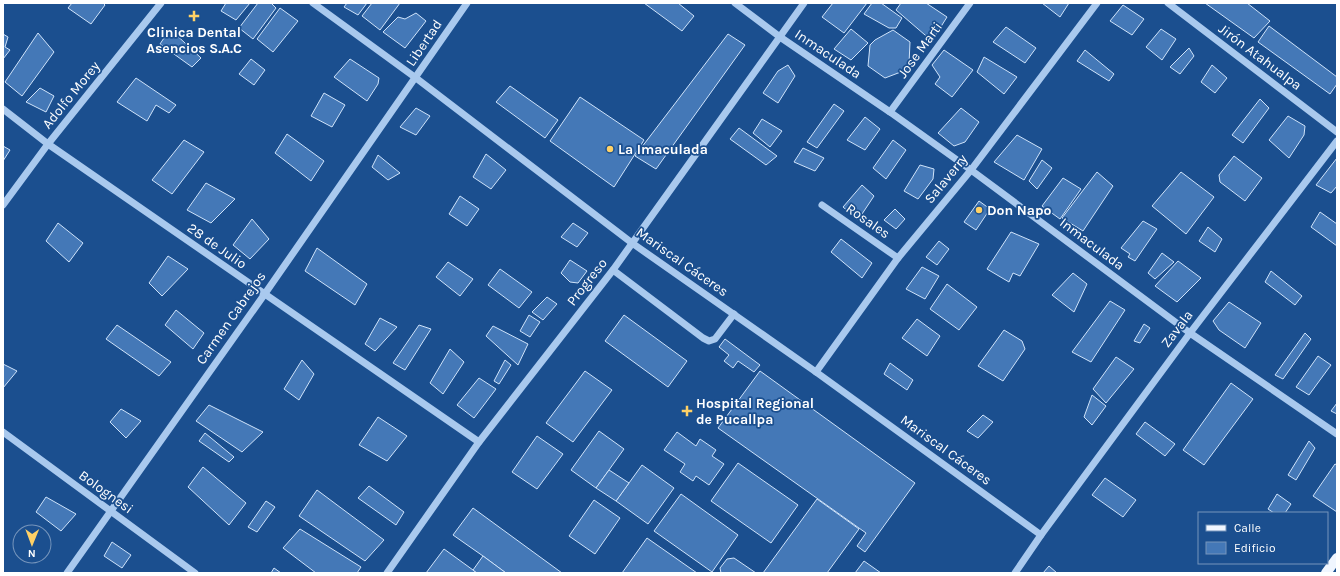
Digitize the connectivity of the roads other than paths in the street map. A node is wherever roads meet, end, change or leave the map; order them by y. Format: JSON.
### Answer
{"nodes":[{"id":1,"x":161,"y":3,"type":"edge"},
{"id":2,"x":313,"y":3,"type":"edge"},
{"id":3,"x":467,"y":3,"type":"edge"},
{"id":4,"x":734,"y":3,"type":"edge"},
{"id":5,"x":804,"y":3,"type":"edge"},
{"id":6,"x":970,"y":3,"type":"edge"},
{"id":7,"x":1097,"y":3,"type":"edge"},
{"id":8,"x":1168,"y":3,"type":"edge"},
{"id":9,"x":780,"y":37,"type":"junction"},
{"id":10,"x":416,"y":78,"type":"junction"},
{"id":11,"x":3,"y":109,"type":"edge"},
{"id":12,"x":890,"y":112,"type":"junction"},
{"id":13,"x":1337,"y":132,"type":"edge"},
{"id":14,"x":1337,"y":141,"type":"edge"},
{"id":15,"x":48,"y":144,"type":"junction"},
{"id":16,"x":971,"y":170,"type":"junction"},
{"id":17,"x":822,"y":204,"type":"dead end"},
{"id":18,"x":3,"y":205,"type":"edge"},
{"id":19,"x":632,"y":243,"type":"junction"},
{"id":20,"x":898,"y":258,"type":"junction"},
{"id":21,"x":613,"y":270,"type":"junction"},
{"id":22,"x":264,"y":295,"type":"junction"},
{"id":23,"x":734,"y":314,"type":"junction"},
{"id":24,"x":1190,"y":333,"type":"junction"},
{"id":25,"x":816,"y":372,"type":"junction"},
{"id":26,"x":3,"y":432,"type":"edge"},
{"id":27,"x":1337,"y":434,"type":"edge"},
{"id":28,"x":479,"y":442,"type":"junction"},
{"id":29,"x":110,"y":511,"type":"junction"},
{"id":30,"x":1041,"y":535,"type":"junction"},
{"id":31,"x":1337,"y":558,"type":"edge"},
{"id":32,"x":67,"y":573,"type":"edge"},
{"id":33,"x":195,"y":573,"type":"edge"},
{"id":34,"x":387,"y":573,"type":"edge"},
{"id":35,"x":1015,"y":573,"type":"edge"},
{"id":36,"x":1326,"y":573,"type":"edge"}],
"edges":[{"from":1,"to":15,"type":"street","name":"Adolfo Morey"},
{"from":2,"to":10,"type":"street","name":"Mariscal Cáceres"},
{"from":3,"to":10,"type":"street","name":"Libertad"},
{"from":4,"to":9,"type":"street","name":"Inmaculada"},
{"from":5,"to":9,"type":"street","name":"Progreso"},
{"from":6,"to":12,"type":"street","name":"Jose Marti"},
{"from":7,"to":16,"type":"street","name":"Salaverry"},
{"from":8,"to":13,"type":"street","name":"Jirón Atahualpa"},
{"from":9,"to":12,"type":"street","name":"Inmaculada"},
{"from":9,"to":19,"type":"street","name":"Progreso"},
{"from":10,"to":19,"type":"street","name":"Mariscal Cáceres"},
{"from":10,"to":22,"type":"street","name":"Carmen Cabrejos"},
{"from":11,"to":15,"type":"street","name":"28 de Julio"},
{"from":12,"to":16,"type":"street","name":"Inmaculada"},
{"from":14,"to":24,"type":"street","name":"Zavala"},
{"from":15,"to":18,"type":"street","name":"Adolfo Morey"},
{"from":15,"to":22,"type":"street","name":"28 de Julio"},
{"from":16,"to":20,"type":"street","name":"Salaverry"},
{"from":16,"to":24,"type":"street","name":"Inmaculada"},
{"from":17,"to":20,"type":"street","name":"Rosales"},
{"from":19,"to":21,"type":"street","name":"Progreso"},
{"from":19,"to":23,"type":"street","name":"Mariscal Cáceres"},
{"from":20,"to":25,"type":"street","name":"Salaverry"},
{"from":21,"to":23,"type":"street"},
{"from":21,"to":28,"type":"street","name":"Progreso"},
{"from":22,"to":28,"type":"street","name":"28 de Julio"},
{"from":22,"to":29,"type":"street","name":"Carmen Cabrejos"},
{"from":23,"to":25,"type":"street","name":"Mariscal Cáceres"},
{"from":24,"to":27,"type":"street","name":"Inmaculada"},
{"from":24,"to":30,"type":"street","name":"Zavala"},
{"from":25,"to":30,"type":"street","name":"Mariscal Cáceres"},
{"from":26,"to":29,"type":"street","name":"Bolognesi"},
{"from":28,"to":34,"type":"street","name":"Progreso"},
{"from":29,"to":32,"type":"street","name":"Carmen Cabrejos"},
{"from":29,"to":33,"type":"street","name":"Bolognesi"},
{"from":30,"to":35,"type":"street","name":"Zavala"},
{"from":31,"to":36,"type":"main road"}]}
